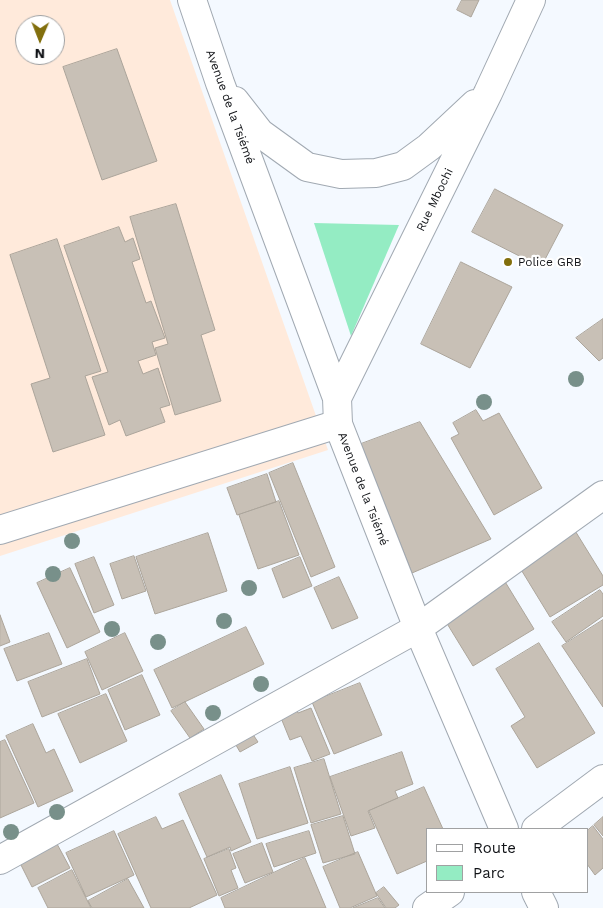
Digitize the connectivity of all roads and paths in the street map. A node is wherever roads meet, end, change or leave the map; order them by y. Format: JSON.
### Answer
{"nodes":[{"id":1,"x":192,"y":0,"type":"edge"},
{"id":2,"x":531,"y":0,"type":"edge"},
{"id":3,"x":220,"y":83,"type":"junction"},
{"id":4,"x":488,"y":93,"type":"junction"},
{"id":5,"x":337,"y":411,"type":"junction"},
{"id":6,"x":603,"y":495,"type":"edge"},
{"id":7,"x":0,"y":530,"type":"edge"},
{"id":8,"x":418,"y":628,"type":"junction"},
{"id":9,"x":603,"y":779,"type":"edge"},
{"id":10,"x":504,"y":828,"type":"edge"},
{"id":11,"x":537,"y":828,"type":"edge"},
{"id":12,"x":0,"y":860,"type":"edge"},
{"id":13,"x":449,"y":893,"type":"edge"},
{"id":14,"x":536,"y":893,"type":"edge"},
{"id":15,"x":428,"y":908,"type":"edge"},
{"id":16,"x":544,"y":908,"type":"edge"}],
"edges":[{"from":1,"to":3,"type":"main road","name":"Avenue de la Tsiémé"},
{"from":2,"to":4,"type":"main road","name":"Rue Mbochi"},
{"from":3,"to":4,"type":"main road"},
{"from":3,"to":5,"type":"main road","name":"Avenue de la Tsiémé"},
{"from":4,"to":5,"type":"main road","name":"Rue Mbochi"},
{"from":5,"to":7,"type":"main road"},
{"from":5,"to":8,"type":"main road","name":"Avenue de la Tsiémé"},
{"from":6,"to":8,"type":"main road"},
{"from":8,"to":10,"type":"main road","name":"Avenue de la Tsiémé"},
{"from":8,"to":12,"type":"main road"},
{"from":9,"to":11,"type":"main road"},
{"from":13,"to":15,"type":"main road"},
{"from":14,"to":16,"type":"main road"}]}
